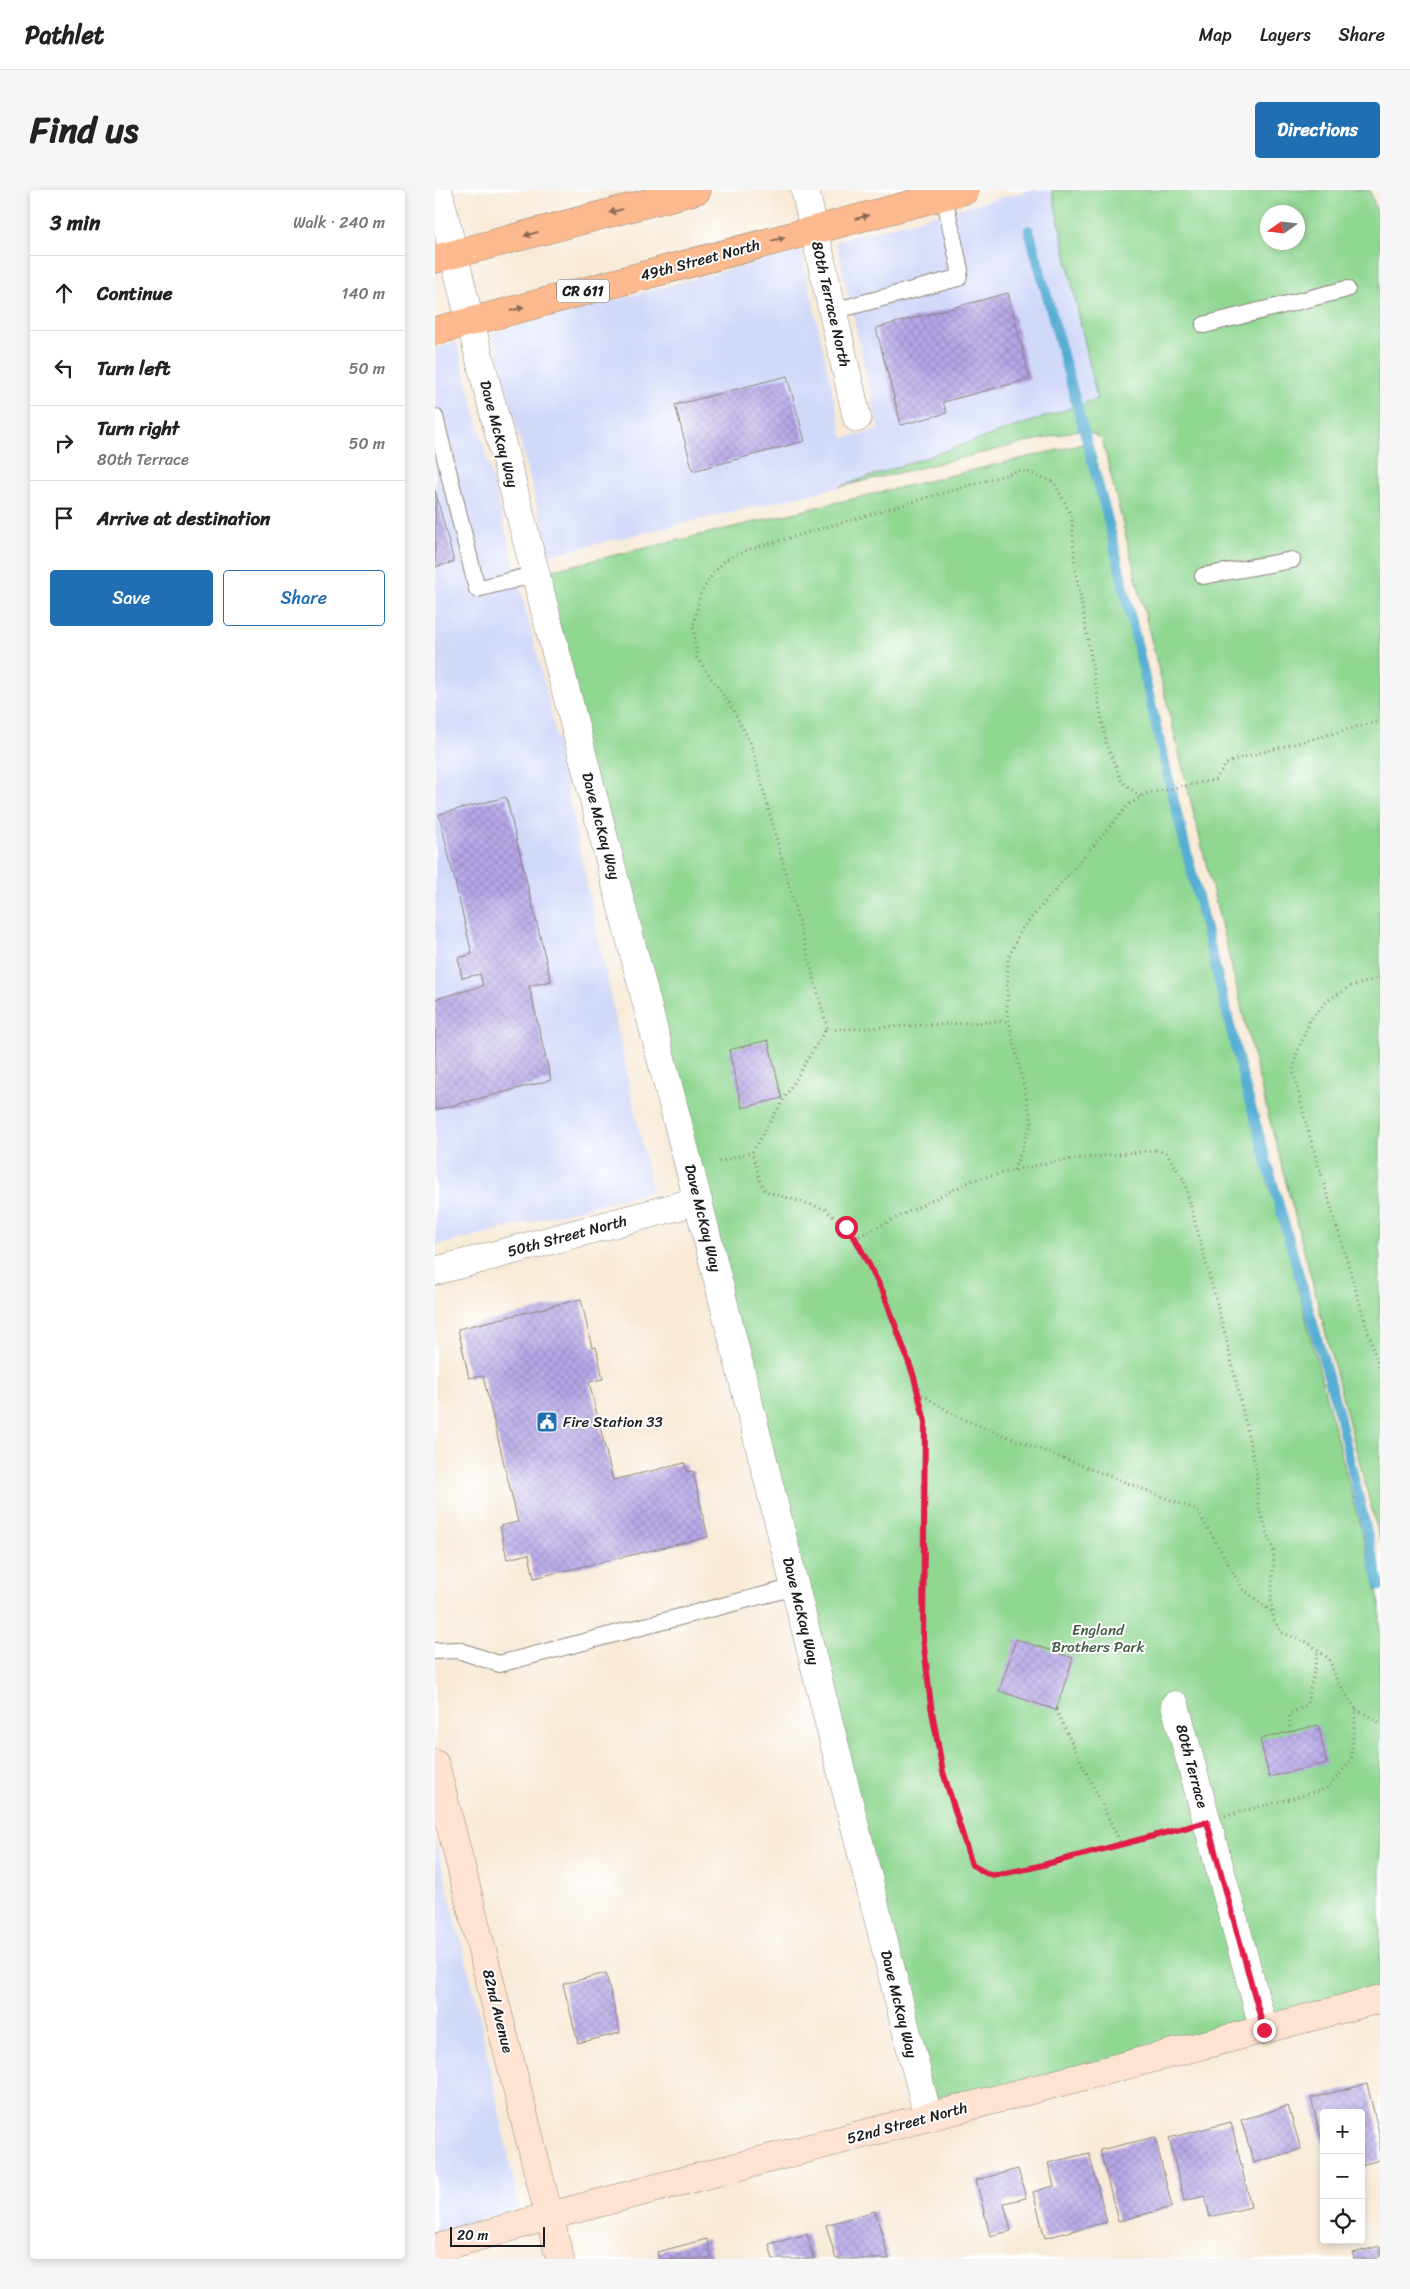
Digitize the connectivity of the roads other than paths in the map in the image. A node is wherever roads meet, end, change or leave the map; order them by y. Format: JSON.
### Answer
{"nodes":[{"id":1,"x":438,"y":190,"type":"edge"},
{"id":2,"x":697,"y":190,"type":"edge"},
{"id":3,"x":805,"y":190,"type":"edge"},
{"id":4,"x":955,"y":193,"type":"edge"},
{"id":5,"x":815,"y":229,"type":"junction"},
{"id":6,"x":444,"y":257,"type":"edge"},
{"id":7,"x":1347,"y":289,"type":"dead end"},
{"id":8,"x":833,"y":311,"type":"junction"},
{"id":9,"x":470,"y":322,"type":"junction"},
{"id":10,"x":1204,"y":326,"type":"dead end"},
{"id":11,"x":435,"y":331,"type":"edge"},
{"id":12,"x":435,"y":417,"type":"edge"},
{"id":13,"x":857,"y":418,"type":"dead end"},
{"id":14,"x":1292,"y":560,"type":"dead end"},
{"id":15,"x":535,"y":574,"type":"junction"},
{"id":16,"x":1203,"y":576,"type":"dead end"},
{"id":17,"x":699,"y":1201,"type":"junction"},
{"id":18,"x":436,"y":1266,"type":"edge"},
{"id":19,"x":795,"y":1587,"type":"junction"},
{"id":20,"x":435,"y":1652,"type":"edge"},
{"id":21,"x":1175,"y":1705,"type":"dead end"},
{"id":22,"x":435,"y":1764,"type":"edge"},
{"id":23,"x":1380,"y":1999,"type":"edge"},
{"id":24,"x":1264,"y":2030,"type":"junction"},
{"id":25,"x":927,"y":2118,"type":"junction"},
{"id":26,"x":549,"y":2216,"type":"junction"},
{"id":27,"x":435,"y":2249,"type":"edge"},
{"id":28,"x":560,"y":2259,"type":"edge"}],
"edges":[{"from":1,"to":6,"type":"street","name":"Dave McKay Way"},
{"from":2,"to":6,"type":"main road","one_way":true},
{"from":3,"to":5,"type":"street","name":"80th Terrace North"},
{"from":5,"to":4,"type":"main road","name":"49th Street North","number":"CR 611","one_way":true},
{"from":4,"to":8,"type":"lane"},
{"from":5,"to":8,"type":"street","name":"80th Terrace North"},
{"from":9,"to":5,"type":"main road","name":"49th Street North","number":"CR 611","one_way":true},
{"from":6,"to":9,"type":"street","name":"Dave McKay Way"},
{"from":7,"to":10,"type":"lane"},
{"from":8,"to":13,"type":"street","name":"80th Terrace North"},
{"from":9,"to":11,"type":"main road","name":"49th Street North","number":"CR 611"},
{"from":9,"to":15,"type":"street","name":"Dave McKay Way"},
{"from":12,"to":15,"type":"lane"},
{"from":14,"to":16,"type":"lane"},
{"from":15,"to":17,"type":"street","name":"Dave McKay Way"},
{"from":17,"to":18,"type":"street","name":"50th Street North"},
{"from":17,"to":19,"type":"street","name":"Dave McKay Way"},
{"from":19,"to":20,"type":"lane"},
{"from":19,"to":25,"type":"street","name":"Dave McKay Way"},
{"from":21,"to":24,"type":"street","name":"80th Terrace"},
{"from":22,"to":26,"type":"street","name":"82nd Avenue"},
{"from":23,"to":24,"type":"street","name":"52nd Street North"},
{"from":24,"to":25,"type":"street","name":"52nd Street North"},
{"from":25,"to":26,"type":"street","name":"52nd Street North"},
{"from":26,"to":27,"type":"street","name":"52nd Street North"},
{"from":26,"to":28,"type":"street","name":"82nd Avenue"}]}
